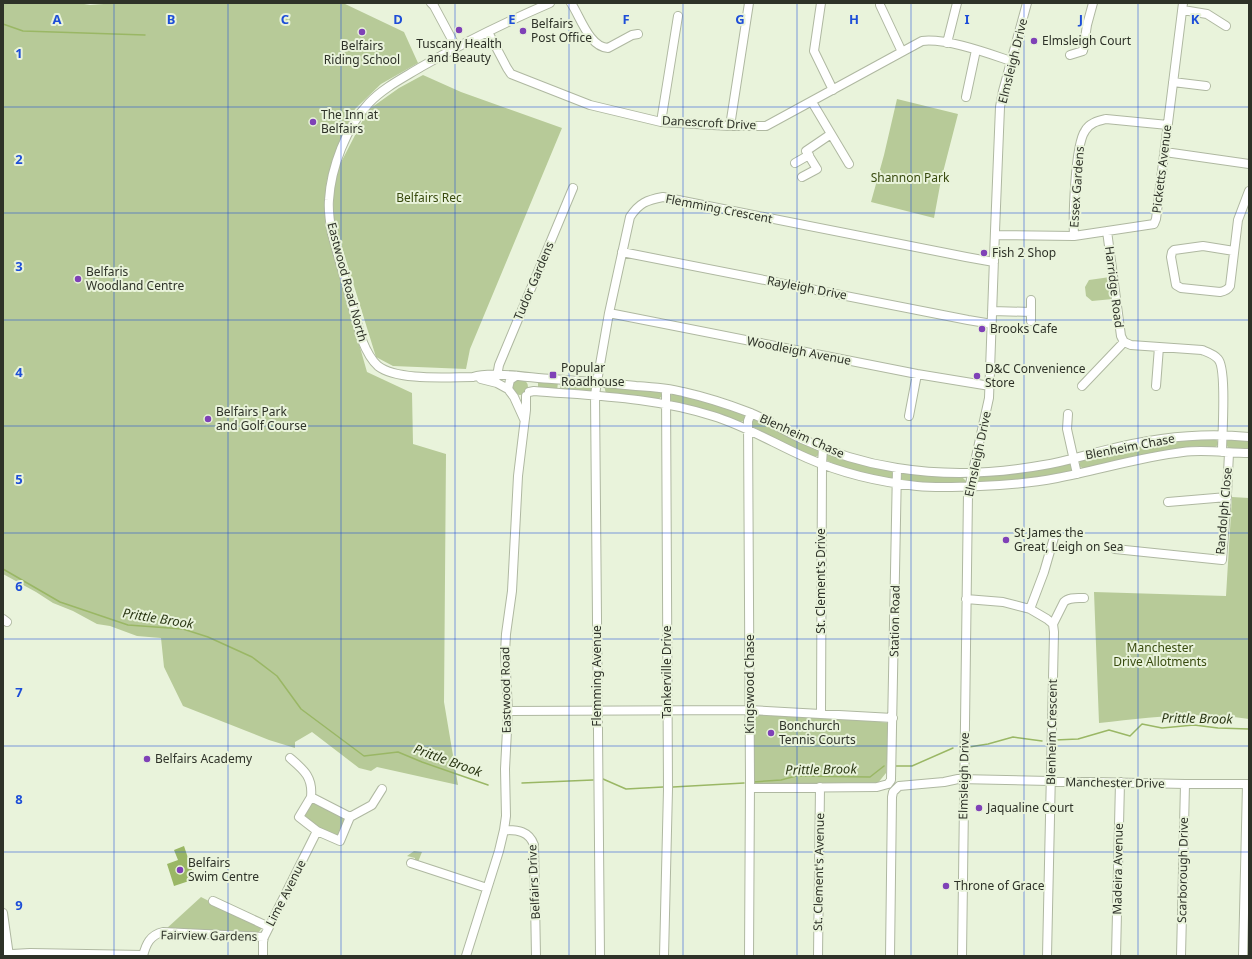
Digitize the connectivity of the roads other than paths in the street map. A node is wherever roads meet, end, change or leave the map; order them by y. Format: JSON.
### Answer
{"nodes":[{"id":1,"x":431,"y":3,"type":"edge"},
{"id":2,"x":550,"y":3,"type":"edge"},
{"id":3,"x":571,"y":3,"type":"edge"},
{"id":4,"x":749,"y":3,"type":"edge"},
{"id":5,"x":821,"y":3,"type":"edge"},
{"id":6,"x":880,"y":3,"type":"edge"},
{"id":7,"x":957,"y":3,"type":"edge"},
{"id":8,"x":1027,"y":3,"type":"edge"},
{"id":9,"x":1093,"y":3,"type":"edge"},
{"id":10,"x":1183,"y":6,"type":"edge"},
{"id":11,"x":678,"y":16,"type":"dead end"},
{"id":12,"x":1226,"y":26,"type":"dead end"},
{"id":13,"x":488,"y":32,"type":"junction"},
{"id":14,"x":638,"y":34,"type":"dead end"},
{"id":15,"x":946,"y":43,"type":"junction"},
{"id":16,"x":456,"y":47,"type":"junction"},
{"id":17,"x":976,"y":50,"type":"junction"},
{"id":18,"x":902,"y":52,"type":"junction"},
{"id":19,"x":1070,"y":56,"type":"dead end"},
{"id":20,"x":1011,"y":61,"type":"junction"},
{"id":21,"x":1174,"y":82,"type":"junction"},
{"id":22,"x":1206,"y":86,"type":"dead end"},
{"id":23,"x":833,"y":90,"type":"junction"},
{"id":24,"x":966,"y":97,"type":"dead end"},
{"id":25,"x":812,"y":102,"type":"junction"},
{"id":26,"x":662,"y":122,"type":"junction"},
{"id":27,"x":1168,"y":125,"type":"junction"},
{"id":28,"x":730,"y":126,"type":"junction"},
{"id":29,"x":831,"y":134,"type":"junction"},
{"id":30,"x":1165,"y":152,"type":"junction"},
{"id":31,"x":809,"y":155,"type":"junction"},
{"id":32,"x":795,"y":163,"type":"dead end"},
{"id":33,"x":849,"y":164,"type":"dead end"},
{"id":34,"x":1249,"y":164,"type":"edge"},
{"id":35,"x":802,"y":177,"type":"dead end"},
{"id":36,"x":574,"y":188,"type":"dead end"},
{"id":37,"x":1249,"y":192,"type":"edge"},
{"id":38,"x":1107,"y":231,"type":"junction"},
{"id":39,"x":995,"y":235,"type":"junction"},
{"id":40,"x":1074,"y":236,"type":"junction"},
{"id":41,"x":1234,"y":251,"type":"junction"},
{"id":42,"x":622,"y":252,"type":"junction"},
{"id":43,"x":994,"y":262,"type":"junction"},
{"id":44,"x":1031,"y":300,"type":"dead end"},
{"id":45,"x":992,"y":311,"type":"junction"},
{"id":46,"x":1031,"y":312,"type":"junction"},
{"id":47,"x":610,"y":313,"type":"junction"},
{"id":48,"x":1031,"y":321,"type":"dead end"},
{"id":49,"x":992,"y":324,"type":"junction"},
{"id":50,"x":1124,"y":342,"type":"junction"},
{"id":51,"x":1159,"y":347,"type":"junction"},
{"id":52,"x":916,"y":374,"type":"junction"},
{"id":53,"x":497,"y":376,"type":"junction"},
{"id":54,"x":473,"y":377,"type":"junction"},
{"id":55,"x":520,"y":377,"type":"junction"},
{"id":56,"x":597,"y":382,"type":"junction"},
{"id":57,"x":990,"y":386,"type":"junction"},
{"id":58,"x":1082,"y":386,"type":"dead end"},
{"id":59,"x":1156,"y":386,"type":"dead end"},
{"id":60,"x":508,"y":389,"type":"junction"},
{"id":61,"x":666,"y":389,"type":"junction"},
{"id":62,"x":527,"y":394,"type":"junction"},
{"id":63,"x":595,"y":395,"type":"junction"},
{"id":64,"x":514,"y":397,"type":"junction"},
{"id":65,"x":666,"y":403,"type":"junction"},
{"id":66,"x":751,"y":413,"type":"junction"},
{"id":67,"x":1068,"y":414,"type":"dead end"},
{"id":68,"x":910,"y":416,"type":"dead end"},
{"id":69,"x":524,"y":419,"type":"junction"},
{"id":70,"x":749,"y":429,"type":"junction"},
{"id":71,"x":1222,"y":436,"type":"junction"},
{"id":72,"x":1249,"y":437,"type":"edge"},
{"id":73,"x":823,"y":448,"type":"junction"},
{"id":74,"x":1226,"y":452,"type":"junction"},
{"id":75,"x":1249,"y":453,"type":"edge"},
{"id":76,"x":1074,"y":459,"type":"junction"},
{"id":77,"x":822,"y":464,"type":"junction"},
{"id":78,"x":897,"y":468,"type":"junction"},
{"id":79,"x":972,"y":473,"type":"junction"},
{"id":80,"x":1077,"y":474,"type":"junction"},
{"id":81,"x":898,"y":483,"type":"junction"},
{"id":82,"x":970,"y":487,"type":"junction"},
{"id":83,"x":1227,"y":497,"type":"junction"},
{"id":84,"x":1168,"y":502,"type":"dead end"},
{"id":85,"x":1055,"y":534,"type":"dead end"},
{"id":86,"x":1114,"y":549,"type":"dead end"},
{"id":87,"x":1084,"y":598,"type":"dead end"},
{"id":88,"x":966,"y":599,"type":"junction"},
{"id":89,"x":1030,"y":609,"type":"junction"},
{"id":90,"x":1052,"y":624,"type":"junction"},
{"id":91,"x":598,"y":710,"type":"junction"},
{"id":92,"x":667,"y":710,"type":"junction"},
{"id":93,"x":750,"y":710,"type":"junction"},
{"id":94,"x":508,"y":711,"type":"junction"},
{"id":95,"x":821,"y":714,"type":"junction"},
{"id":96,"x":893,"y":718,"type":"junction"},
{"id":97,"x":290,"y":758,"type":"dead end"},
{"id":98,"x":964,"y":780,"type":"junction"},
{"id":99,"x":1051,"y":782,"type":"junction"},
{"id":100,"x":1120,"y":782,"type":"junction"},
{"id":101,"x":1185,"y":784,"type":"junction"},
{"id":102,"x":1248,"y":784,"type":"edge"},
{"id":103,"x":820,"y":787,"type":"junction"},
{"id":104,"x":750,"y":788,"type":"junction"},
{"id":105,"x":382,"y":789,"type":"dead end"},
{"id":106,"x":311,"y":797,"type":"junction"},
{"id":107,"x":350,"y":817,"type":"junction"},
{"id":108,"x":504,"y":830,"type":"junction"},
{"id":109,"x":317,"y":832,"type":"junction"},
{"id":110,"x":410,"y":863,"type":"dead end"},
{"id":111,"x":487,"y":888,"type":"junction"},
{"id":112,"x":213,"y":901,"type":"dead end"},
{"id":113,"x":3,"y":913,"type":"edge"},
{"id":114,"x":269,"y":927,"type":"junction"},
{"id":115,"x":264,"y":937,"type":"junction"},
{"id":116,"x":7,"y":954,"type":"edge"},
{"id":117,"x":117,"y":956,"type":"edge"},
{"id":118,"x":143,"y":956,"type":"edge"},
{"id":119,"x":263,"y":956,"type":"edge"},
{"id":120,"x":466,"y":956,"type":"edge"},
{"id":121,"x":536,"y":956,"type":"edge"},
{"id":122,"x":600,"y":956,"type":"edge"},
{"id":123,"x":664,"y":956,"type":"edge"},
{"id":124,"x":749,"y":956,"type":"edge"},
{"id":125,"x":818,"y":956,"type":"edge"},
{"id":126,"x":890,"y":956,"type":"edge"},
{"id":127,"x":962,"y":956,"type":"edge"},
{"id":128,"x":1047,"y":956,"type":"edge"},
{"id":129,"x":1116,"y":956,"type":"edge"},
{"id":130,"x":1181,"y":956,"type":"edge"},
{"id":131,"x":1243,"y":956,"type":"edge"}],
"edges":[{"from":1,"to":16,"type":"street"},
{"from":2,"to":13,"type":"street","name":"Eastwood Road North"},
{"from":3,"to":14,"type":"street"},
{"from":4,"to":28,"type":"street"},
{"from":5,"to":23,"type":"street"},
{"from":6,"to":18,"type":"street"},
{"from":7,"to":15,"type":"street"},
{"from":8,"to":20,"type":"street","name":"Elmsleigh Drive"},
{"from":9,"to":19,"type":"street"},
{"from":10,"to":12,"type":"street"},
{"from":10,"to":21,"type":"street","name":"Picketts Avenue"},
{"from":11,"to":26,"type":"street"},
{"from":13,"to":16,"type":"street","name":"Eastwood Road North"},
{"from":13,"to":26,"type":"street","name":"Danescroft Drive"},
{"from":15,"to":17,"type":"street","name":"Danescroft Drive"},
{"from":15,"to":18,"type":"street","name":"Danescroft Drive"},
{"from":16,"to":54,"type":"street","name":"Eastwood Road North"},
{"from":17,"to":20,"type":"street","name":"Danescroft Drive"},
{"from":17,"to":24,"type":"street"},
{"from":18,"to":23,"type":"street","name":"Danescroft Drive"},
{"from":20,"to":39,"type":"street","name":"Elmsleigh Drive"},
{"from":21,"to":22,"type":"street"},
{"from":21,"to":27,"type":"street","name":"Picketts Avenue"},
{"from":23,"to":25,"type":"street","name":"Danescroft Drive"},
{"from":25,"to":28,"type":"street","name":"Danescroft Drive"},
{"from":25,"to":29,"type":"street"},
{"from":26,"to":28,"type":"street","name":"Danescroft Drive"},
{"from":27,"to":30,"type":"street","name":"Picketts Avenue"},
{"from":27,"to":40,"type":"street","name":"Essex Gardens"},
{"from":29,"to":31,"type":"street"},
{"from":29,"to":33,"type":"street"},
{"from":30,"to":34,"type":"street"},
{"from":30,"to":38,"type":"street","name":"Picketts Avenue"},
{"from":31,"to":32,"type":"street"},
{"from":31,"to":35,"type":"street"},
{"from":36,"to":53,"type":"street","name":"Tudor Gardens"},
{"from":37,"to":41,"type":"street"},
{"from":38,"to":40,"type":"street","name":"Picketts Avenue"},
{"from":38,"to":50,"type":"street","name":"Harridge Road"},
{"from":39,"to":40,"type":"street","name":"Picketts Avenue"},
{"from":39,"to":43,"type":"street","name":"Elmsleigh Drive"},
{"from":41,"to":41,"type":"street"},
{"from":42,"to":43,"type":"street","name":"Flemming Crescent"},
{"from":42,"to":47,"type":"street","name":"Flemming Crescent"},
{"from":42,"to":49,"type":"street","name":"Rayleigh Drive"},
{"from":43,"to":45,"type":"street","name":"Elmsleigh Drive"},
{"from":44,"to":46,"type":"street"},
{"from":45,"to":46,"type":"street"},
{"from":45,"to":49,"type":"street","name":"Elmsleigh Drive"},
{"from":46,"to":48,"type":"street"},
{"from":47,"to":52,"type":"street","name":"Woodleigh Avenue"},
{"from":47,"to":56,"type":"street","name":"Flemming Crescent"},
{"from":49,"to":57,"type":"street","name":"Elmsleigh Drive"},
{"from":50,"to":51,"type":"street","name":"Harridge Road"},
{"from":50,"to":58,"type":"street"},
{"from":51,"to":59,"type":"street"},
{"from":51,"to":71,"type":"street","name":"Harridge Road"},
{"from":52,"to":57,"type":"street","name":"Woodleigh Avenue"},
{"from":52,"to":68,"type":"street"},
{"from":53,"to":54,"type":"street"},
{"from":53,"to":55,"type":"street"},
{"from":54,"to":60,"type":"street"},
{"from":55,"to":56,"type":"street","name":"Blenheim Chase"},
{"from":55,"to":60,"type":"street"},
{"from":55,"to":62,"type":"street"},
{"from":56,"to":61,"type":"street","name":"Blenheim Chase"},
{"from":56,"to":63,"type":"street","name":"Flemming Crescent"},
{"from":57,"to":79,"type":"street","name":"Elmsleigh Drive"},
{"from":60,"to":64,"type":"street"},
{"from":61,"to":65,"type":"street","name":"Tankerville Drive"},
{"from":61,"to":66,"type":"street","name":"Blenheim Chase"},
{"from":62,"to":63,"type":"street","name":"Blenheim Chase"},
{"from":62,"to":64,"type":"street"},
{"from":62,"to":69,"type":"street","name":"Eastwood Road"},
{"from":63,"to":65,"type":"street","name":"Blenheim Chase"},
{"from":63,"to":91,"type":"street","name":"Flemming Avenue"},
{"from":64,"to":69,"type":"street"},
{"from":65,"to":70,"type":"street","name":"Blenheim Chase"},
{"from":65,"to":92,"type":"street","name":"Tankerville Drive"},
{"from":66,"to":70,"type":"street","name":"Kingswood Chase"},
{"from":66,"to":73,"type":"street","name":"Blenheim Chase"},
{"from":67,"to":76,"type":"street"},
{"from":69,"to":94,"type":"street","name":"Eastwood Road"},
{"from":70,"to":77,"type":"street","name":"Blenheim Chase"},
{"from":70,"to":93,"type":"street","name":"Kingswood Chase"},
{"from":71,"to":72,"type":"street","name":"Blenheim Chase"},
{"from":71,"to":74,"type":"street","name":"Harridge Road"},
{"from":71,"to":76,"type":"street","name":"Blenheim Chase"},
{"from":73,"to":77,"type":"street","name":"St. Clement's Drive"},
{"from":73,"to":78,"type":"street","name":"Blenheim Chase"},
{"from":74,"to":75,"type":"street","name":"Blenheim Chase"},
{"from":74,"to":80,"type":"street","name":"Blenheim Chase"},
{"from":74,"to":83,"type":"street","name":"Randolph Close"},
{"from":76,"to":79,"type":"street","name":"Blenheim Chase"},
{"from":76,"to":80,"type":"street"},
{"from":77,"to":81,"type":"street","name":"Blenheim Chase"},
{"from":77,"to":95,"type":"street","name":"St. Clement's Drive"},
{"from":78,"to":79,"type":"street","name":"Blenheim Chase"},
{"from":78,"to":81,"type":"street","name":"Station Road"},
{"from":79,"to":82,"type":"street","name":"Elmsleigh Drive"},
{"from":80,"to":82,"type":"street","name":"Blenheim Chase"},
{"from":81,"to":82,"type":"street","name":"Blenheim Chase"},
{"from":81,"to":96,"type":"street","name":"Station Road"},
{"from":82,"to":88,"type":"street","name":"Elmsleigh Drive"},
{"from":83,"to":84,"type":"street"},
{"from":83,"to":86,"type":"street","name":"Randolph Close"},
{"from":85,"to":89,"type":"street"},
{"from":87,"to":90,"type":"street"},
{"from":88,"to":89,"type":"street"},
{"from":88,"to":98,"type":"street","name":"Elmsleigh Drive"},
{"from":89,"to":90,"type":"street"},
{"from":90,"to":99,"type":"street","name":"Blenheim Crescent"},
{"from":91,"to":92,"type":"street"},
{"from":91,"to":94,"type":"street"},
{"from":91,"to":122,"type":"street","name":"Flemming Avenue"},
{"from":92,"to":93,"type":"street"},
{"from":92,"to":123,"type":"street","name":"Tankerville Drive"},
{"from":93,"to":95,"type":"street"},
{"from":93,"to":104,"type":"street","name":"Kingswood Chase"},
{"from":94,"to":108,"type":"street","name":"Eastwood Road"},
{"from":95,"to":96,"type":"street"},
{"from":96,"to":103,"type":"street","name":"Station Road"},
{"from":97,"to":106,"type":"street"},
{"from":98,"to":99,"type":"street","name":"Manchester Drive"},
{"from":98,"to":126,"type":"street","name":"Manchester Drive"},
{"from":98,"to":127,"type":"street","name":"Elmsleigh Drive"},
{"from":99,"to":100,"type":"street","name":"Manchester Drive"},
{"from":99,"to":128,"type":"street","name":"Blenheim Crescent"},
{"from":100,"to":101,"type":"street","name":"Manchester Drive"},
{"from":100,"to":129,"type":"street","name":"Madeira Avenue"},
{"from":101,"to":102,"type":"street","name":"Manchester Drive"},
{"from":101,"to":130,"type":"street","name":"Scarborough Drive"},
{"from":102,"to":131,"type":"street"},
{"from":103,"to":104,"type":"street"},
{"from":103,"to":125,"type":"street","name":"St. Clement's Avenue"},
{"from":104,"to":124,"type":"street","name":"Kingswood Chase"},
{"from":105,"to":107,"type":"street"},
{"from":106,"to":107,"type":"street"},
{"from":106,"to":109,"type":"street"},
{"from":107,"to":109,"type":"street"},
{"from":108,"to":111,"type":"street","name":"Eastwood Road"},
{"from":108,"to":121,"type":"street","name":"Belfairs Drive"},
{"from":109,"to":114,"type":"street","name":"Lime Avenue"},
{"from":110,"to":111,"type":"street"},
{"from":111,"to":120,"type":"street","name":"Eastwood Road"},
{"from":112,"to":114,"type":"street","name":"Fairview Gardens"},
{"from":113,"to":116,"type":"street"},
{"from":114,"to":115,"type":"street","name":"Lime Avenue"},
{"from":115,"to":118,"type":"street","name":"Fairview Gardens"},
{"from":115,"to":119,"type":"street","name":"Lime Avenue"},
{"from":116,"to":117,"type":"street"},
{"from":117,"to":118,"type":"street"}]}
